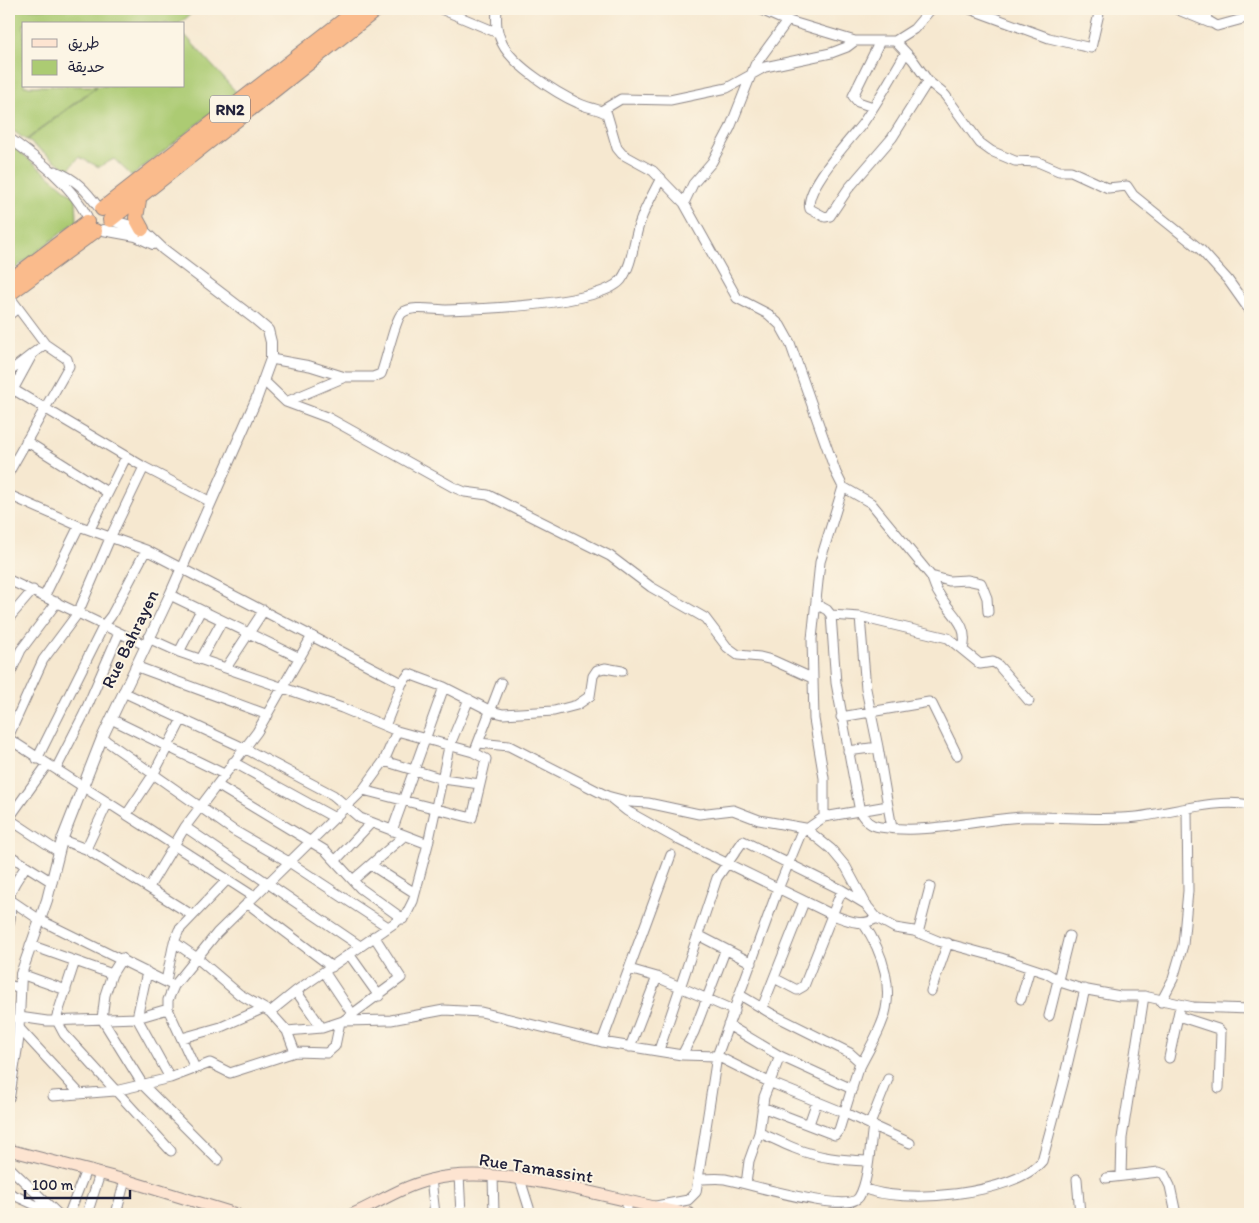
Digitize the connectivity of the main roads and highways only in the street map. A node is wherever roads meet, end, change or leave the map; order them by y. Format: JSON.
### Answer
{"nodes":[{"id":1,"x":358,"y":9,"type":"edge"},
{"id":2,"x":377,"y":9,"type":"edge"},
{"id":3,"x":140,"y":194,"type":"junction"},
{"id":4,"x":97,"y":220,"type":"junction"},
{"id":5,"x":142,"y":229,"type":"road end"},
{"id":6,"x":9,"y":281,"type":"edge"},
{"id":7,"x":9,"y":295,"type":"edge"},
{"id":8,"x":9,"y":1150,"type":"edge"},
{"id":9,"x":649,"y":1209,"type":"edge"},
{"id":10,"x":236,"y":1214,"type":"edge"},
{"id":11,"x":353,"y":1214,"type":"edge"},
{"id":12,"x":690,"y":1214,"type":"edge"}],
"edges":[{"from":1,"to":4,"type":"highway","number":"RN2"},
{"from":2,"to":3,"type":"highway","number":"RN2"},
{"from":3,"to":4,"type":"highway","number":"RN2"},
{"from":3,"to":5,"type":"highway"},
{"from":4,"to":6,"type":"highway","number":"RN2"},
{"from":4,"to":7,"type":"highway","number":"RN2"},
{"from":8,"to":10,"type":"main road"},
{"from":9,"to":11,"type":"main road","name":"Rue Tamassint"},
{"from":9,"to":12,"type":"main road","name":"Rue Tamassint"}]}
